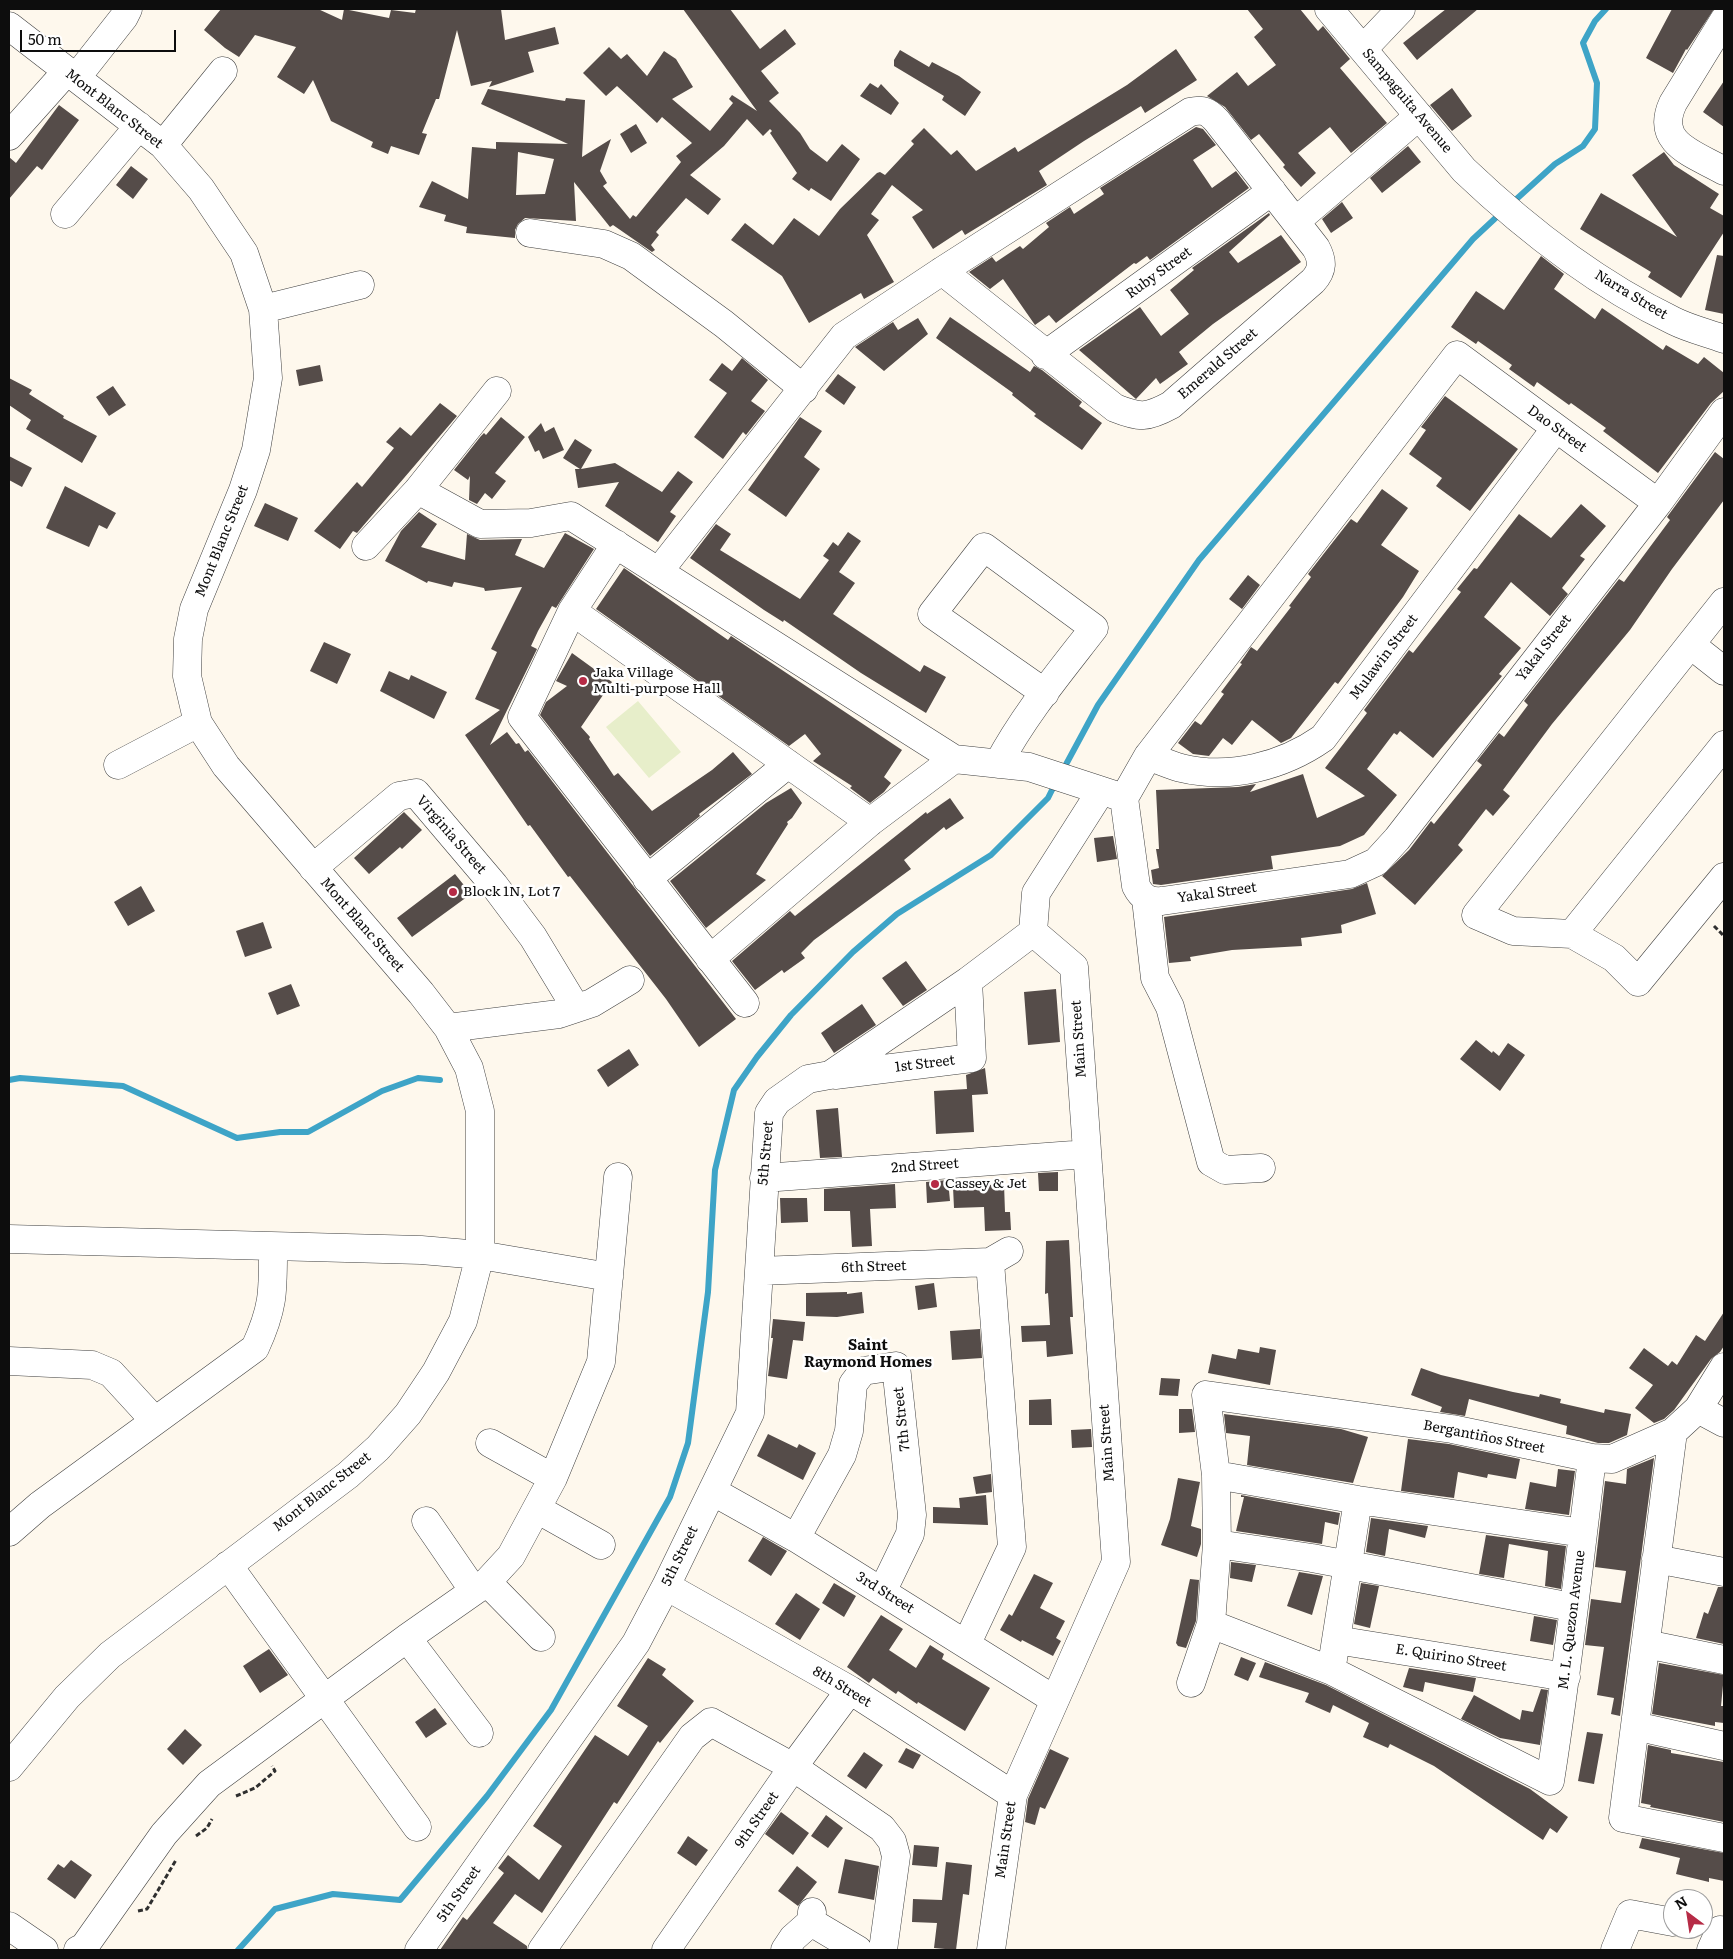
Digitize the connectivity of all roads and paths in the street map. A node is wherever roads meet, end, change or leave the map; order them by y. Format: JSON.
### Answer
{"nodes":[{"id":1,"x":128,"y":9,"type":"edge"},
{"id":2,"x":1330,"y":9,"type":"edge"},
{"id":3,"x":1401,"y":9,"type":"edge"},
{"id":4,"x":1724,"y":20,"type":"edge"},
{"id":5,"x":9,"y":26,"type":"edge"},
{"id":6,"x":1363,"y":48,"type":"junction"},
{"id":7,"x":223,"y":72,"type":"dead end"},
{"id":8,"x":71,"y":75,"type":"junction"},
{"id":9,"x":1419,"y":116,"type":"junction"},
{"id":10,"x":139,"y":126,"type":"junction"},
{"id":11,"x":9,"y":136,"type":"edge"},
{"id":12,"x":163,"y":145,"type":"junction"},
{"id":13,"x":1724,"y":171,"type":"edge"},
{"id":14,"x":1272,"y":191,"type":"junction"},
{"id":15,"x":64,"y":214,"type":"dead end"},
{"id":16,"x":1296,"y":221,"type":"junction"},
{"id":17,"x":530,"y":233,"type":"dead end"},
{"id":18,"x":1544,"y":239,"type":"joint"},
{"id":19,"x":942,"y":271,"type":"junction"},
{"id":20,"x":360,"y":284,"type":"dead end"},
{"id":21,"x":263,"y":309,"type":"junction"},
{"id":22,"x":1724,"y":339,"type":"edge"},
{"id":23,"x":1046,"y":355,"type":"junction"},
{"id":24,"x":804,"y":388,"type":"junction"},
{"id":25,"x":497,"y":391,"type":"dead end"},
{"id":26,"x":1724,"y":412,"type":"edge"},
{"id":27,"x":1556,"y":428,"type":"junction"},
{"id":28,"x":418,"y":490,"type":"junction"},
{"id":29,"x":1658,"y":502,"type":"junction"},
{"id":30,"x":616,"y":544,"type":"junction"},
{"id":31,"x":366,"y":546,"type":"dead end"},
{"id":32,"x":659,"y":571,"type":"junction"},
{"id":33,"x":1724,"y":602,"type":"edge"},
{"id":34,"x":572,"y":611,"type":"junction"},
{"id":35,"x":1691,"y":644,"type":"junction"},
{"id":36,"x":1724,"y":671,"type":"edge"},
{"id":37,"x":1045,"y":693,"type":"junction"},
{"id":38,"x":198,"y":723,"type":"junction"},
{"id":39,"x":1724,"y":745,"type":"edge"},
{"id":40,"x":1148,"y":756,"type":"junction"},
{"id":41,"x":954,"y":759,"type":"junction"},
{"id":42,"x":788,"y":764,"type":"junction"},
{"id":43,"x":998,"y":764,"type":"junction"},
{"id":44,"x":118,"y":765,"type":"dead end"},
{"id":45,"x":1113,"y":794,"type":"junction"},
{"id":46,"x":870,"y":822,"type":"junction"},
{"id":47,"x":313,"y":868,"type":"junction"},
{"id":48,"x":1724,"y":877,"type":"edge"},
{"id":49,"x":647,"y":879,"type":"junction"},
{"id":50,"x":1146,"y":900,"type":"junction"},
{"id":51,"x":1033,"y":932,"type":"junction"},
{"id":52,"x":1572,"y":934,"type":"junction"},
{"id":53,"x":710,"y":960,"type":"junction"},
{"id":54,"x":630,"y":980,"type":"dead end"},
{"id":55,"x":968,"y":981,"type":"junction"},
{"id":56,"x":745,"y":1003,"type":"dead end"},
{"id":57,"x":576,"y":1008,"type":"junction"},
{"id":58,"x":448,"y":1028,"type":"junction"},
{"id":59,"x":830,"y":1075,"type":"junction"},
{"id":60,"x":777,"y":1102,"type":"joint"},
{"id":61,"x":1087,"y":1154,"type":"junction"},
{"id":62,"x":1261,"y":1168,"type":"dead end"},
{"id":63,"x":618,"y":1176,"type":"dead end"},
{"id":64,"x":764,"y":1178,"type":"junction"},
{"id":65,"x":9,"y":1239,"type":"edge"},
{"id":66,"x":273,"y":1247,"type":"junction"},
{"id":67,"x":480,"y":1255,"type":"junction"},
{"id":68,"x":758,"y":1271,"type":"junction"},
{"id":69,"x":609,"y":1277,"type":"junction"},
{"id":70,"x":9,"y":1361,"type":"edge"},
{"id":71,"x":1724,"y":1367,"type":"edge"},
{"id":72,"x":1698,"y":1409,"type":"junction"},
{"id":73,"x":155,"y":1421,"type":"junction"},
{"id":74,"x":1724,"y":1423,"type":"edge"},
{"id":75,"x":1672,"y":1432,"type":"junction"},
{"id":76,"x":490,"y":1443,"type":"dead end"},
{"id":77,"x":1592,"y":1458,"type":"junction"},
{"id":78,"x":1216,"y":1476,"type":"junction"},
{"id":79,"x":553,"y":1478,"type":"junction"},
{"id":80,"x":712,"y":1491,"type":"junction"},
{"id":81,"x":1358,"y":1500,"type":"junction"},
{"id":82,"x":537,"y":1509,"type":"junction"},
{"id":83,"x":426,"y":1521,"type":"dead end"},
{"id":84,"x":9,"y":1532,"type":"edge"},
{"id":85,"x":1583,"y":1533,"type":"junction"},
{"id":86,"x":796,"y":1538,"type":"junction"},
{"id":87,"x":1217,"y":1544,"type":"junction"},
{"id":88,"x":602,"y":1545,"type":"dead end"},
{"id":89,"x":1656,"y":1559,"type":"junction"},
{"id":90,"x":228,"y":1565,"type":"junction"},
{"id":91,"x":1347,"y":1566,"type":"junction"},
{"id":92,"x":1724,"y":1572,"type":"edge"},
{"id":93,"x":666,"y":1586,"type":"junction"},
{"id":94,"x":480,"y":1587,"type":"junction"},
{"id":95,"x":882,"y":1592,"type":"junction"},
{"id":96,"x":1572,"y":1607,"type":"junction"},
{"id":97,"x":1211,"y":1624,"type":"junction"},
{"id":98,"x":541,"y":1637,"type":"dead end"},
{"id":99,"x":408,"y":1638,"type":"junction"},
{"id":100,"x":1336,"y":1640,"type":"junction"},
{"id":101,"x":967,"y":1644,"type":"junction"},
{"id":102,"x":1646,"y":1644,"type":"junction"},
{"id":103,"x":1724,"y":1660,"type":"edge"},
{"id":104,"x":1332,"y":1671,"type":"junction"},
{"id":105,"x":1566,"y":1677,"type":"junction"},
{"id":106,"x":1191,"y":1684,"type":"dead end"},
{"id":107,"x":850,"y":1690,"type":"junction"},
{"id":108,"x":325,"y":1698,"type":"junction"},
{"id":109,"x":1055,"y":1700,"type":"junction"},
{"id":110,"x":1635,"y":1726,"type":"junction"},
{"id":111,"x":479,"y":1733,"type":"dead end"},
{"id":112,"x":260,"y":1745,"type":"junction"},
{"id":113,"x":1724,"y":1746,"type":"edge"},
{"id":114,"x":9,"y":1767,"type":"edge"},
{"id":115,"x":794,"y":1767,"type":"junction"},
{"id":116,"x":1013,"y":1795,"type":"junction"},
{"id":117,"x":230,"y":1798,"type":"dead end"},
{"id":118,"x":213,"y":1816,"type":"dead end"},
{"id":119,"x":417,"y":1828,"type":"dead end"},
{"id":120,"x":1724,"y":1838,"type":"edge"},
{"id":121,"x":190,"y":1840,"type":"dead end"},
{"id":122,"x":179,"y":1852,"type":"dead end"},
{"id":123,"x":114,"y":1904,"type":"junction"},
{"id":124,"x":1663,"y":1920,"type":"edge"},
{"id":125,"x":9,"y":1926,"type":"edge"},
{"id":126,"x":44,"y":1950,"type":"edge"},
{"id":127,"x":78,"y":1950,"type":"edge"},
{"id":128,"x":419,"y":1950,"type":"edge"},
{"id":129,"x":542,"y":1950,"type":"edge"},
{"id":130,"x":666,"y":1950,"type":"edge"},
{"id":131,"x":785,"y":1950,"type":"edge"},
{"id":132,"x":858,"y":1950,"type":"edge"},
{"id":133,"x":883,"y":1950,"type":"edge"},
{"id":134,"x":991,"y":1950,"type":"edge"},
{"id":135,"x":1615,"y":1950,"type":"edge"}],
"edges":[{"from":1,"to":8,"type":"street"},
{"from":2,"to":6,"type":"street","name":"Sampaguita Avenue"},
{"from":3,"to":6,"type":"street"},
{"from":4,"to":13,"type":"street"},
{"from":5,"to":8,"type":"street","name":"Mont Blanc Street"},
{"from":6,"to":9,"type":"street","name":"Sampaguita Avenue"},
{"from":7,"to":12,"type":"street"},
{"from":8,"to":10,"type":"street","name":"Mont Blanc Street"},
{"from":8,"to":11,"type":"street"},
{"from":9,"to":16,"type":"street"},
{"from":9,"to":18,"type":"street","name":"Sampaguita Avenue"},
{"from":10,"to":12,"type":"street","name":"Mont Blanc Street"},
{"from":10,"to":15,"type":"street"},
{"from":12,"to":21,"type":"street","name":"Mont Blanc Street"},
{"from":14,"to":16,"type":"street","name":"Emerald Street"},
{"from":14,"to":19,"type":"street","name":"Emerald Street"},
{"from":14,"to":23,"type":"street","name":"Ruby Street"},
{"from":16,"to":23,"type":"street","name":"Emerald Street"},
{"from":17,"to":24,"type":"street"},
{"from":18,"to":22,"type":"street","name":"Narra Street"},
{"from":19,"to":23,"type":"street","name":"Emerald Street"},
{"from":19,"to":24,"type":"street"},
{"from":20,"to":21,"type":"street"},
{"from":21,"to":38,"type":"street","name":"Mont Blanc Street"},
{"from":24,"to":32,"type":"street"},
{"from":25,"to":28,"type":"street"},
{"from":26,"to":29,"type":"street","name":"Yakal Street"},
{"from":27,"to":29,"type":"street","name":"Dao Street"},
{"from":27,"to":40,"type":"street","name":"Mulawin Street"},
{"from":27,"to":40,"type":"street","name":"Dao Street"},
{"from":28,"to":30,"type":"street"},
{"from":28,"to":31,"type":"street"},
{"from":29,"to":50,"type":"street","name":"Yakal Street"},
{"from":30,"to":32,"type":"street"},
{"from":30,"to":34,"type":"street"},
{"from":32,"to":41,"type":"street"},
{"from":33,"to":35,"type":"street"},
{"from":34,"to":42,"type":"street"},
{"from":34,"to":49,"type":"street"},
{"from":35,"to":36,"type":"street"},
{"from":35,"to":52,"type":"street"},
{"from":37,"to":37,"type":"street"},
{"from":37,"to":43,"type":"street"},
{"from":38,"to":44,"type":"street"},
{"from":38,"to":47,"type":"street","name":"Mont Blanc Street"},
{"from":39,"to":52,"type":"street"},
{"from":40,"to":45,"type":"street"},
{"from":41,"to":43,"type":"street"},
{"from":41,"to":46,"type":"street"},
{"from":42,"to":46,"type":"street"},
{"from":42,"to":49,"type":"street"},
{"from":43,"to":45,"type":"street"},
{"from":45,"to":50,"type":"street"},
{"from":45,"to":51,"type":"street"},
{"from":46,"to":53,"type":"street"},
{"from":47,"to":57,"type":"street","name":"Virginia Street"},
{"from":47,"to":58,"type":"street","name":"Mont Blanc Street"},
{"from":48,"to":52,"type":"street"},
{"from":49,"to":53,"type":"street"},
{"from":50,"to":62,"type":"street"},
{"from":51,"to":55,"type":"street","name":"1st Street"},
{"from":51,"to":61,"type":"street","name":"Main Street"},
{"from":53,"to":56,"type":"street"},
{"from":54,"to":57,"type":"street"},
{"from":55,"to":59,"type":"street","name":"1st Street"},
{"from":55,"to":59,"type":"street","name":"1st Street"},
{"from":57,"to":58,"type":"street"},
{"from":58,"to":67,"type":"street","name":"Mont Blanc Street"},
{"from":59,"to":60,"type":"street","name":"1st Street"},
{"from":60,"to":64,"type":"street","name":"5th Street"},
{"from":61,"to":64,"type":"street","name":"2nd Street"},
{"from":61,"to":109,"type":"street","name":"Main Street"},
{"from":63,"to":69,"type":"street"},
{"from":64,"to":68,"type":"street","name":"5th Street"},
{"from":65,"to":66,"type":"street"},
{"from":66,"to":67,"type":"street"},
{"from":66,"to":73,"type":"street"},
{"from":67,"to":69,"type":"street"},
{"from":67,"to":90,"type":"street","name":"Mont Blanc Street"},
{"from":68,"to":80,"type":"street","name":"5th Street"},
{"from":68,"to":101,"type":"street","name":"6th Street"},
{"from":69,"to":79,"type":"street"},
{"from":70,"to":73,"type":"street"},
{"from":71,"to":72,"type":"street","name":"Bergantiños Street"},
{"from":72,"to":74,"type":"street"},
{"from":72,"to":75,"type":"street","name":"Bergantiños Street"},
{"from":73,"to":84,"type":"street"},
{"from":75,"to":77,"type":"street","name":"Bergantiños Street"},
{"from":75,"to":89,"type":"street"},
{"from":76,"to":79,"type":"street"},
{"from":77,"to":78,"type":"street","name":"Bergantiños Street"},
{"from":77,"to":85,"type":"street","name":"M. L. Quezon Avenue"},
{"from":78,"to":81,"type":"street"},
{"from":78,"to":87,"type":"street"},
{"from":79,"to":82,"type":"street"},
{"from":80,"to":86,"type":"street","name":"3rd Street"},
{"from":80,"to":93,"type":"street","name":"5th Street"},
{"from":81,"to":85,"type":"street"},
{"from":81,"to":91,"type":"street"},
{"from":82,"to":88,"type":"street"},
{"from":82,"to":94,"type":"street"},
{"from":83,"to":94,"type":"street"},
{"from":85,"to":96,"type":"street","name":"M. L. Quezon Avenue"},
{"from":86,"to":95,"type":"street","name":"3rd Street"},
{"from":86,"to":95,"type":"street","name":"7th Street"},
{"from":87,"to":91,"type":"street"},
{"from":87,"to":97,"type":"street"},
{"from":89,"to":92,"type":"street"},
{"from":89,"to":102,"type":"street"},
{"from":90,"to":108,"type":"street"},
{"from":90,"to":114,"type":"street","name":"Mont Blanc Street"},
{"from":91,"to":96,"type":"street"},
{"from":91,"to":100,"type":"street"},
{"from":93,"to":107,"type":"street","name":"8th Street"},
{"from":93,"to":128,"type":"street","name":"5th Street"},
{"from":94,"to":98,"type":"street"},
{"from":94,"to":99,"type":"street"},
{"from":95,"to":101,"type":"street","name":"3rd Street"},
{"from":96,"to":105,"type":"street","name":"M. L. Quezon Avenue"},
{"from":97,"to":104,"type":"street"},
{"from":97,"to":106,"type":"street"},
{"from":99,"to":108,"type":"street"},
{"from":99,"to":111,"type":"street"},
{"from":100,"to":104,"type":"street"},
{"from":100,"to":105,"type":"street","name":"E. Quirino Street"},
{"from":101,"to":109,"type":"street","name":"3rd Street"},
{"from":102,"to":103,"type":"street"},
{"from":102,"to":110,"type":"street"},
{"from":104,"to":105,"type":"street","name":"M. L. Quezon Avenue"},
{"from":107,"to":115,"type":"street","name":"9th Street"},
{"from":107,"to":116,"type":"street","name":"8th Street"},
{"from":108,"to":112,"type":"street"},
{"from":108,"to":119,"type":"street"},
{"from":109,"to":116,"type":"street","name":"Main Street"},
{"from":110,"to":113,"type":"street"},
{"from":110,"to":120,"type":"street"},
{"from":112,"to":117,"type":"path"},
{"from":112,"to":123,"type":"street"},
{"from":115,"to":129,"type":"street"},
{"from":115,"to":130,"type":"street","name":"9th Street"},
{"from":115,"to":133,"type":"street"},
{"from":116,"to":134,"type":"street","name":"Main Street"},
{"from":118,"to":121,"type":"path"},
{"from":122,"to":123,"type":"path"},
{"from":123,"to":127,"type":"street"},
{"from":124,"to":135,"type":"street"},
{"from":125,"to":126,"type":"street"},
{"from":131,"to":132,"type":"street"}]}
